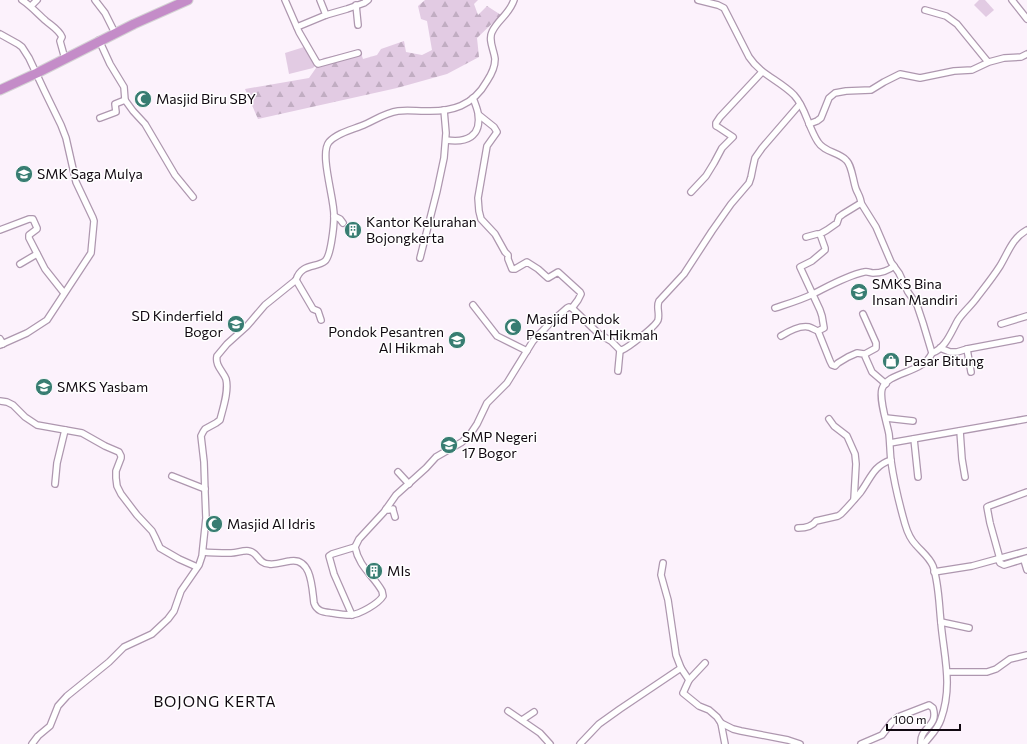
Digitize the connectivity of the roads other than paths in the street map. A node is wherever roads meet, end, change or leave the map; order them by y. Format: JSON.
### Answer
{"nodes":[{"id":1,"x":22,"y":0,"type":"edge"},
{"id":2,"x":37,"y":0,"type":"edge"},
{"id":3,"x":95,"y":0,"type":"edge"},
{"id":4,"x":188,"y":0,"type":"edge"},
{"id":5,"x":285,"y":0,"type":"edge"},
{"id":6,"x":320,"y":0,"type":"edge"},
{"id":7,"x":368,"y":0,"type":"edge"},
{"id":8,"x":514,"y":0,"type":"edge"},
{"id":9,"x":698,"y":0,"type":"edge"},
{"id":10,"x":1012,"y":0,"type":"edge"},
{"id":11,"x":356,"y":5,"type":"junction"},
{"id":12,"x":31,"y":6,"type":"junction"},
{"id":13,"x":925,"y":10,"type":"dead end"},
{"id":14,"x":326,"y":15,"type":"junction"},
{"id":15,"x":1027,"y":19,"type":"edge"},
{"id":16,"x":358,"y":25,"type":"dead end"},
{"id":17,"x":297,"y":28,"type":"junction"},
{"id":18,"x":115,"y":33,"type":"junction"},
{"id":19,"x":0,"y":34,"type":"edge"},
{"id":20,"x":99,"y":40,"type":"junction"},
{"id":21,"x":358,"y":53,"type":"dead end"},
{"id":22,"x":1027,"y":54,"type":"edge"},
{"id":23,"x":65,"y":59,"type":"junction"},
{"id":24,"x":988,"y":62,"type":"junction"},
{"id":25,"x":762,"y":72,"type":"junction"},
{"id":26,"x":36,"y":73,"type":"junction"},
{"id":27,"x":0,"y":90,"type":"edge"},
{"id":28,"x":474,"y":98,"type":"junction"},
{"id":29,"x":125,"y":100,"type":"junction"},
{"id":30,"x":800,"y":104,"type":"junction"},
{"id":31,"x":444,"y":110,"type":"junction"},
{"id":32,"x":479,"y":115,"type":"junction"},
{"id":33,"x":100,"y":118,"type":"dead end"},
{"id":34,"x":809,"y":124,"type":"junction"},
{"id":35,"x":446,"y":140,"type":"junction"},
{"id":36,"x":691,"y":192,"type":"dead end"},
{"id":37,"x":193,"y":197,"type":"dead end"},
{"id":38,"x":861,"y":203,"type":"junction"},
{"id":39,"x":334,"y":216,"type":"junction"},
{"id":40,"x":343,"y":223,"type":"dead end"},
{"id":41,"x":0,"y":230,"type":"edge"},
{"id":42,"x":1027,"y":230,"type":"edge"},
{"id":43,"x":820,"y":234,"type":"junction"},
{"id":44,"x":806,"y":237,"type":"dead end"},
{"id":45,"x":37,"y":254,"type":"junction"},
{"id":46,"x":420,"y":258,"type":"dead end"},
{"id":47,"x":20,"y":264,"type":"dead end"},
{"id":48,"x":894,"y":266,"type":"junction"},
{"id":49,"x":296,"y":280,"type":"junction"},
{"id":50,"x":64,"y":293,"type":"junction"},
{"id":51,"x":813,"y":294,"type":"junction"},
{"id":52,"x":473,"y":305,"type":"dead end"},
{"id":53,"x":572,"y":308,"type":"junction"},
{"id":54,"x":774,"y":308,"type":"dead end"},
{"id":55,"x":863,"y":314,"type":"dead end"},
{"id":56,"x":1027,"y":316,"type":"edge"},
{"id":57,"x":321,"y":320,"type":"dead end"},
{"id":58,"x":1001,"y":324,"type":"dead end"},
{"id":59,"x":818,"y":331,"type":"junction"},
{"id":60,"x":781,"y":336,"type":"dead end"},
{"id":61,"x":1020,"y":339,"type":"dead end"},
{"id":62,"x":1,"y":343,"type":"edge"},
{"id":63,"x":940,"y":348,"type":"junction"},
{"id":64,"x":967,"y":349,"type":"junction"},
{"id":65,"x":620,"y":350,"type":"junction"},
{"id":66,"x":527,"y":352,"type":"junction"},
{"id":67,"x":932,"y":353,"type":"junction"},
{"id":68,"x":865,"y":354,"type":"junction"},
{"id":69,"x":618,"y":371,"type":"dead end"},
{"id":70,"x":971,"y":372,"type":"dead end"},
{"id":71,"x":886,"y":384,"type":"junction"},
{"id":72,"x":0,"y":401,"type":"edge"},
{"id":73,"x":886,"y":418,"type":"junction"},
{"id":74,"x":829,"y":419,"type":"dead end"},
{"id":75,"x":1027,"y":419,"type":"edge"},
{"id":76,"x":913,"y":421,"type":"dead end"},
{"id":77,"x":65,"y":430,"type":"junction"},
{"id":78,"x":960,"y":431,"type":"junction"},
{"id":79,"x":914,"y":439,"type":"junction"},
{"id":80,"x":890,"y":443,"type":"junction"},
{"id":81,"x":891,"y":460,"type":"junction"},
{"id":82,"x":398,"y":472,"type":"dead end"},
{"id":83,"x":172,"y":476,"type":"dead end"},
{"id":84,"x":918,"y":477,"type":"dead end"},
{"id":85,"x":965,"y":477,"type":"dead end"},
{"id":86,"x":55,"y":484,"type":"dead end"},
{"id":87,"x":409,"y":484,"type":"junction"},
{"id":88,"x":205,"y":489,"type":"junction"},
{"id":89,"x":1027,"y":492,"type":"edge"},
{"id":90,"x":854,"y":500,"type":"junction"},
{"id":91,"x":386,"y":509,"type":"junction"},
{"id":92,"x":396,"y":517,"type":"dead end"},
{"id":93,"x":798,"y":528,"type":"dead end"},
{"id":94,"x":355,"y":547,"type":"junction"},
{"id":95,"x":1026,"y":551,"type":"edge"},
{"id":96,"x":203,"y":552,"type":"junction"},
{"id":97,"x":999,"y":559,"type":"junction"},
{"id":98,"x":1026,"y":559,"type":"edge"},
{"id":99,"x":663,"y":563,"type":"dead end"},
{"id":100,"x":197,"y":567,"type":"junction"},
{"id":101,"x":1027,"y":570,"type":"edge"},
{"id":102,"x":934,"y":572,"type":"junction"},
{"id":103,"x":352,"y":615,"type":"junction"},
{"id":104,"x":941,"y":622,"type":"junction"},
{"id":105,"x":969,"y":628,"type":"dead end"},
{"id":106,"x":1027,"y":655,"type":"edge"},
{"id":107,"x":705,"y":663,"type":"dead end"},
{"id":108,"x":681,"y":668,"type":"junction"},
{"id":109,"x":948,"y":672,"type":"junction"},
{"id":110,"x":689,"y":680,"type":"junction"},
{"id":111,"x":508,"y":711,"type":"dead end"},
{"id":112,"x":534,"y":712,"type":"dead end"},
{"id":113,"x":522,"y":720,"type":"junction"},
{"id":114,"x":720,"y":723,"type":"junction"},
{"id":115,"x":32,"y":744,"type":"edge"},
{"id":116,"x":550,"y":744,"type":"edge"},
{"id":117,"x":580,"y":744,"type":"edge"},
{"id":118,"x":725,"y":744,"type":"edge"},
{"id":119,"x":800,"y":744,"type":"edge"},
{"id":120,"x":861,"y":744,"type":"edge"},
{"id":121,"x":921,"y":744,"type":"edge"},
{"id":122,"x":924,"y":744,"type":"edge"}],
"edges":[{"from":1,"to":12,"type":"street"},
{"from":2,"to":12,"type":"street"},
{"from":3,"to":18,"type":"street"},
{"from":4,"to":18,"type":"highway"},
{"from":5,"to":17,"type":"street"},
{"from":6,"to":14,"type":"street"},
{"from":7,"to":11,"type":"street"},
{"from":8,"to":28,"type":"street"},
{"from":9,"to":25,"type":"street"},
{"from":10,"to":15,"type":"street"},
{"from":11,"to":14,"type":"street"},
{"from":11,"to":16,"type":"street"},
{"from":12,"to":23,"type":"street"},
{"from":13,"to":24,"type":"street"},
{"from":14,"to":17,"type":"street"},
{"from":17,"to":21,"type":"street"},
{"from":18,"to":20,"type":"highway"},
{"from":19,"to":26,"type":"street"},
{"from":20,"to":23,"type":"highway"},
{"from":20,"to":29,"type":"street"},
{"from":22,"to":24,"type":"street"},
{"from":23,"to":26,"type":"highway"},
{"from":24,"to":34,"type":"street"},
{"from":25,"to":30,"type":"street"},
{"from":25,"to":36,"type":"street"},
{"from":26,"to":27,"type":"highway"},
{"from":26,"to":50,"type":"street"},
{"from":28,"to":31,"type":"street"},
{"from":28,"to":32,"type":"street"},
{"from":29,"to":33,"type":"street"},
{"from":29,"to":37,"type":"street"},
{"from":30,"to":34,"type":"street"},
{"from":30,"to":65,"type":"street"},
{"from":31,"to":35,"type":"street"},
{"from":31,"to":39,"type":"street"},
{"from":32,"to":35,"type":"street"},
{"from":32,"to":53,"type":"street"},
{"from":34,"to":38,"type":"street"},
{"from":35,"to":46,"type":"street"},
{"from":38,"to":43,"type":"street"},
{"from":38,"to":48,"type":"street"},
{"from":39,"to":40,"type":"street"},
{"from":39,"to":49,"type":"street"},
{"from":41,"to":45,"type":"street"},
{"from":42,"to":63,"type":"street"},
{"from":43,"to":44,"type":"street"},
{"from":43,"to":51,"type":"street"},
{"from":45,"to":47,"type":"street"},
{"from":45,"to":50,"type":"street"},
{"from":48,"to":51,"type":"street"},
{"from":48,"to":67,"type":"street"},
{"from":49,"to":57,"type":"street"},
{"from":49,"to":88,"type":"street"},
{"from":50,"to":62,"type":"street"},
{"from":51,"to":54,"type":"street"},
{"from":51,"to":59,"type":"street"},
{"from":52,"to":66,"type":"street"},
{"from":53,"to":65,"type":"street"},
{"from":53,"to":66,"type":"street"},
{"from":55,"to":68,"type":"street"},
{"from":56,"to":58,"type":"street"},
{"from":59,"to":60,"type":"street"},
{"from":59,"to":68,"type":"street"},
{"from":61,"to":64,"type":"street"},
{"from":63,"to":64,"type":"street"},
{"from":63,"to":67,"type":"street"},
{"from":64,"to":70,"type":"street"},
{"from":65,"to":69,"type":"street"},
{"from":66,"to":87,"type":"street"},
{"from":67,"to":71,"type":"street"},
{"from":68,"to":71,"type":"street"},
{"from":71,"to":73,"type":"street"},
{"from":72,"to":77,"type":"street"},
{"from":73,"to":76,"type":"street"},
{"from":73,"to":80,"type":"street"},
{"from":74,"to":90,"type":"street"},
{"from":75,"to":78,"type":"street"},
{"from":77,"to":86,"type":"street"},
{"from":77,"to":100,"type":"street"},
{"from":78,"to":79,"type":"street"},
{"from":78,"to":85,"type":"street"},
{"from":79,"to":80,"type":"street"},
{"from":79,"to":84,"type":"street"},
{"from":80,"to":81,"type":"street"},
{"from":81,"to":90,"type":"street"},
{"from":81,"to":102,"type":"street"},
{"from":82,"to":87,"type":"street"},
{"from":83,"to":88,"type":"street"},
{"from":87,"to":91,"type":"street"},
{"from":88,"to":96,"type":"street"},
{"from":89,"to":97,"type":"street"},
{"from":90,"to":93,"type":"street"},
{"from":91,"to":92,"type":"street"},
{"from":91,"to":94,"type":"street"},
{"from":94,"to":103,"type":"street"},
{"from":94,"to":103,"type":"street"},
{"from":95,"to":97,"type":"street"},
{"from":95,"to":98,"type":"street"},
{"from":96,"to":100,"type":"street"},
{"from":96,"to":103,"type":"street"},
{"from":97,"to":98,"type":"street"},
{"from":97,"to":102,"type":"street"},
{"from":98,"to":101,"type":"street"},
{"from":99,"to":108,"type":"street"},
{"from":100,"to":115,"type":"street"},
{"from":102,"to":104,"type":"street"},
{"from":104,"to":105,"type":"street"},
{"from":104,"to":109,"type":"street"},
{"from":106,"to":109,"type":"street"},
{"from":107,"to":110,"type":"street"},
{"from":108,"to":110,"type":"street"},
{"from":108,"to":117,"type":"street"},
{"from":109,"to":122,"type":"street"},
{"from":110,"to":114,"type":"street"},
{"from":111,"to":113,"type":"street"},
{"from":112,"to":113,"type":"street"},
{"from":113,"to":116,"type":"street"},
{"from":114,"to":118,"type":"street"},
{"from":114,"to":119,"type":"street"},
{"from":120,"to":121,"type":"street"}]}
